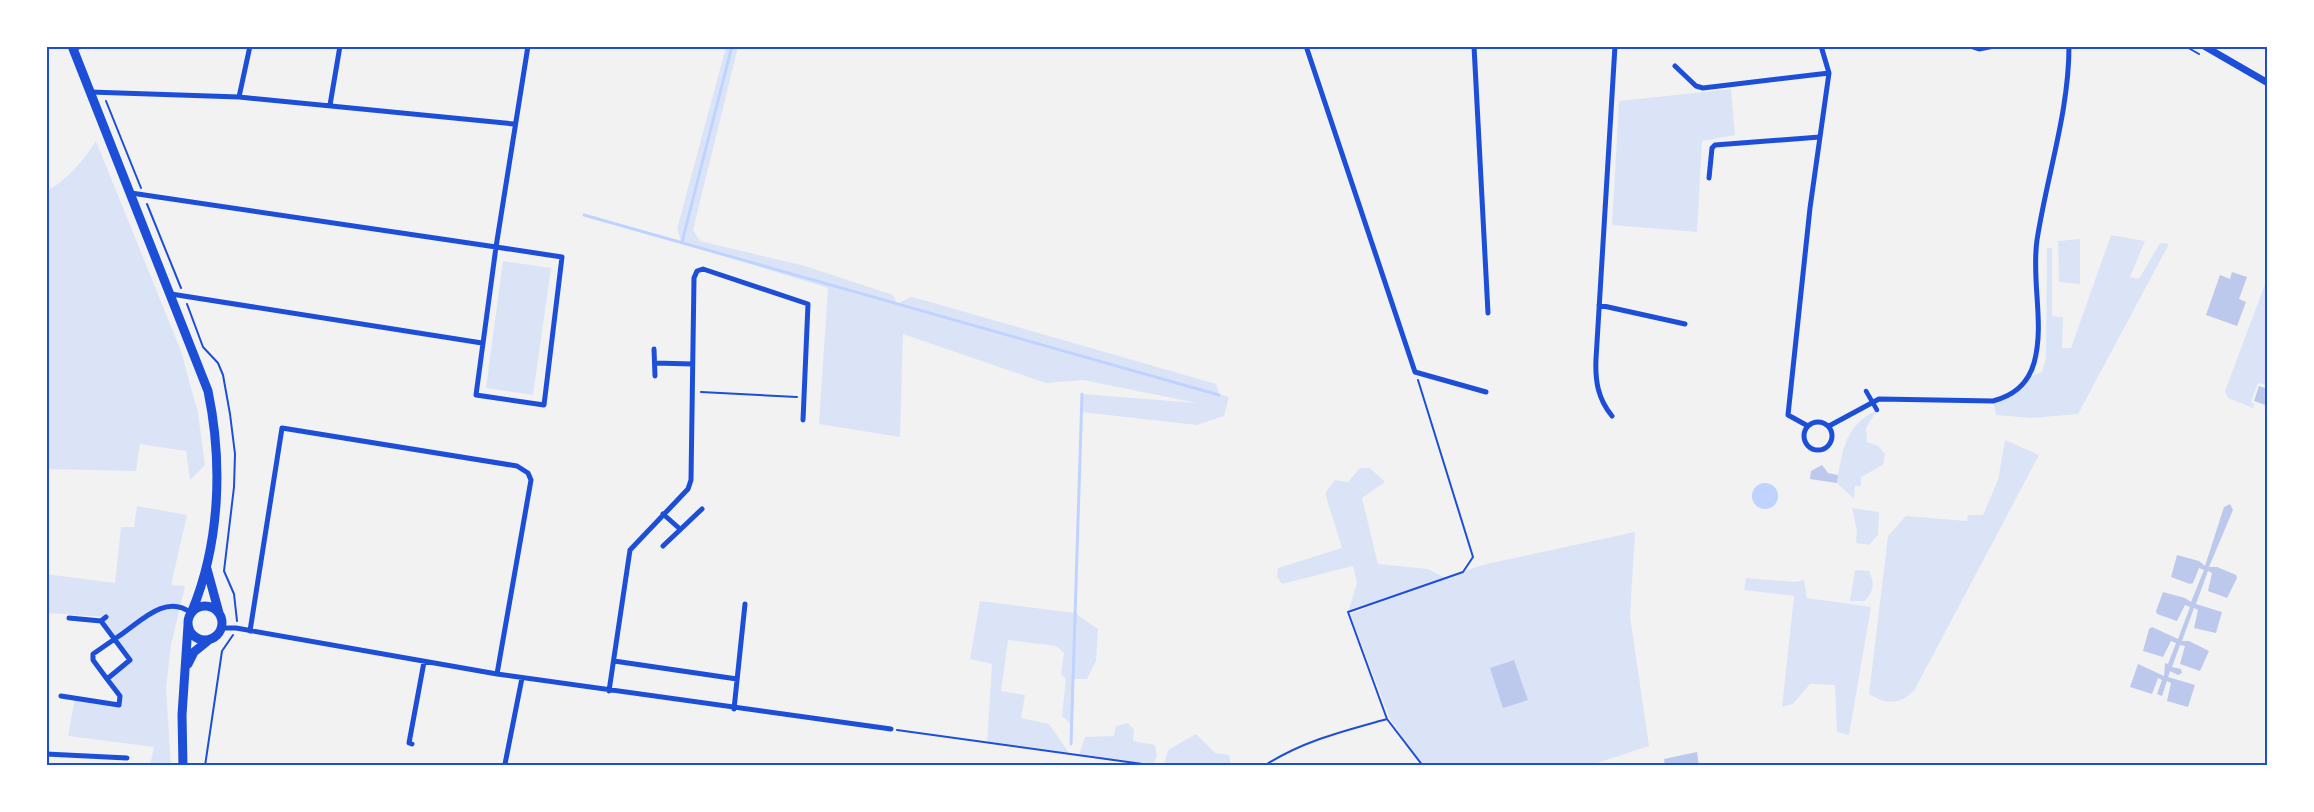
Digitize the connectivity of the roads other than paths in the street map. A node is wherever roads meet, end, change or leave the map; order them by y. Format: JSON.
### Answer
{"nodes":[{"id":1,"x":87,"y":46,"type":"edge"},
{"id":2,"x":250,"y":46,"type":"edge"},
{"id":3,"x":340,"y":46,"type":"edge"},
{"id":4,"x":528,"y":46,"type":"edge"},
{"id":5,"x":1306,"y":46,"type":"edge"},
{"id":6,"x":1474,"y":46,"type":"edge"},
{"id":7,"x":1615,"y":46,"type":"edge"},
{"id":8,"x":1821,"y":46,"type":"edge"},
{"id":9,"x":1970,"y":46,"type":"edge"},
{"id":10,"x":1994,"y":46,"type":"edge"},
{"id":11,"x":2069,"y":46,"type":"edge"},
{"id":12,"x":2204,"y":46,"type":"edge"},
{"id":13,"x":72,"y":48,"type":"edge"},
{"id":14,"x":1675,"y":66,"type":"dead end"},
{"id":15,"x":1829,"y":73,"type":"junction"},
{"id":16,"x":2268,"y":83,"type":"edge"},
{"id":17,"x":90,"y":92,"type":"junction"},
{"id":18,"x":239,"y":97,"type":"junction"},
{"id":19,"x":330,"y":105,"type":"junction"},
{"id":20,"x":514,"y":124,"type":"junction"},
{"id":21,"x":1820,"y":137,"type":"junction"},
{"id":22,"x":1709,"y":178,"type":"dead end"},
{"id":23,"x":131,"y":193,"type":"junction"},
{"id":24,"x":495,"y":247,"type":"junction"},
{"id":25,"x":171,"y":294,"type":"junction"},
{"id":26,"x":1599,"y":305,"type":"junction"},
{"id":27,"x":1488,"y":313,"type":"dead end"},
{"id":28,"x":1685,"y":324,"type":"dead end"},
{"id":29,"x":483,"y":343,"type":"junction"},
{"id":30,"x":654,"y":349,"type":"dead end"},
{"id":31,"x":655,"y":363,"type":"junction"},
{"id":32,"x":692,"y":364,"type":"junction"},
{"id":33,"x":655,"y":376,"type":"dead end"},
{"id":34,"x":1866,"y":391,"type":"dead end"},
{"id":35,"x":1486,"y":392,"type":"dead end"},
{"id":36,"x":1873,"y":402,"type":"junction"},
{"id":37,"x":1876,"y":410,"type":"dead end"},
{"id":38,"x":1612,"y":416,"type":"dead end"},
{"id":39,"x":803,"y":420,"type":"dead end"},
{"id":40,"x":1808,"y":426,"type":"junction"},
{"id":41,"x":1828,"y":426,"type":"junction"},
{"id":42,"x":702,"y":509,"type":"dead end"},
{"id":43,"x":663,"y":514,"type":"junction"},
{"id":44,"x":680,"y":529,"type":"junction"},
{"id":45,"x":663,"y":546,"type":"dead end"},
{"id":46,"x":207,"y":567,"type":"junction"},
{"id":47,"x":745,"y":604,"type":"dead end"},
{"id":48,"x":192,"y":612,"type":"junction"},
{"id":49,"x":219,"y":613,"type":"junction"},
{"id":50,"x":69,"y":618,"type":"dead end"},
{"id":51,"x":188,"y":625,"type":"junction"},
{"id":52,"x":221,"y":627,"type":"junction"},
{"id":53,"x":250,"y":631,"type":"junction"},
{"id":54,"x":211,"y":638,"type":"junction"},
{"id":55,"x":115,"y":639,"type":"junction"},
{"id":56,"x":614,"y":660,"type":"junction"},
{"id":57,"x":424,"y":662,"type":"junction"},
{"id":58,"x":497,"y":674,"type":"junction"},
{"id":59,"x":184,"y":675,"type":"junction"},
{"id":60,"x":522,"y":678,"type":"junction"},
{"id":61,"x":107,"y":679,"type":"junction"},
{"id":62,"x":737,"y":680,"type":"junction"},
{"id":63,"x":609,"y":691,"type":"junction"},
{"id":64,"x":61,"y":696,"type":"dead end"},
{"id":65,"x":734,"y":709,"type":"junction"},
{"id":66,"x":891,"y":729,"type":"road end"},
{"id":67,"x":412,"y":744,"type":"dead end"},
{"id":68,"x":46,"y":754,"type":"edge"},
{"id":69,"x":128,"y":758,"type":"dead end"},
{"id":70,"x":183,"y":765,"type":"edge"},
{"id":71,"x":502,"y":765,"type":"edge"}],
"edges":[{"from":1,"to":13,"type":"lane"},
{"from":2,"to":18,"type":"street"},
{"from":3,"to":19,"type":"street"},
{"from":4,"to":20,"type":"street"},
{"from":5,"to":35,"type":"street"},
{"from":6,"to":27,"type":"street"},
{"from":7,"to":26,"type":"street"},
{"from":8,"to":15,"type":"street"},
{"from":9,"to":10,"type":"street"},
{"from":11,"to":36,"type":"street"},
{"from":12,"to":16,"type":"street"},
{"from":13,"to":17,"type":"main road"},
{"from":14,"to":15,"type":"street"},
{"from":15,"to":21,"type":"street"},
{"from":17,"to":18,"type":"street"},
{"from":17,"to":23,"type":"main road"},
{"from":18,"to":19,"type":"street"},
{"from":19,"to":20,"type":"street"},
{"from":20,"to":24,"type":"street"},
{"from":21,"to":22,"type":"street"},
{"from":21,"to":40,"type":"street"},
{"from":23,"to":24,"type":"street"},
{"from":23,"to":25,"type":"main road"},
{"from":24,"to":29,"type":"street"},
{"from":24,"to":29,"type":"street"},
{"from":25,"to":29,"type":"street"},
{"from":25,"to":46,"type":"main road"},
{"from":26,"to":28,"type":"street"},
{"from":26,"to":38,"type":"street"},
{"from":30,"to":31,"type":"street"},
{"from":31,"to":32,"type":"street"},
{"from":31,"to":33,"type":"street"},
{"from":32,"to":39,"type":"street"},
{"from":32,"to":43,"type":"street"},
{"from":34,"to":36,"type":"street"},
{"from":36,"to":37,"type":"street"},
{"from":36,"to":41,"type":"street"},
{"from":40,"to":41,"type":"street"},
{"from":40,"to":41,"type":"street"},
{"from":42,"to":44,"type":"street"},
{"from":43,"to":44,"type":"street"},
{"from":43,"to":56,"type":"street"},
{"from":44,"to":45,"type":"street"},
{"from":46,"to":48,"type":"main road"},
{"from":46,"to":49,"type":"main road"},
{"from":47,"to":62,"type":"street"},
{"from":48,"to":49,"type":"main road"},
{"from":48,"to":51,"type":"main road"},
{"from":48,"to":55,"type":"street"},
{"from":49,"to":52,"type":"main road"},
{"from":50,"to":55,"type":"street"},
{"from":51,"to":54,"type":"main road"},
{"from":51,"to":59,"type":"main road"},
{"from":52,"to":53,"type":"street"},
{"from":52,"to":54,"type":"main road"},
{"from":53,"to":57,"type":"street"},
{"from":53,"to":58,"type":"street"},
{"from":54,"to":59,"type":"main road"},
{"from":55,"to":61,"type":"street"},
{"from":55,"to":61,"type":"street"},
{"from":56,"to":62,"type":"street"},
{"from":56,"to":63,"type":"street"},
{"from":57,"to":58,"type":"street"},
{"from":57,"to":67,"type":"street"},
{"from":58,"to":60,"type":"street"},
{"from":59,"to":70,"type":"main road"},
{"from":60,"to":63,"type":"street"},
{"from":60,"to":71,"type":"street"},
{"from":61,"to":64,"type":"street"},
{"from":62,"to":65,"type":"street"},
{"from":63,"to":65,"type":"street"},
{"from":65,"to":66,"type":"street"},
{"from":68,"to":69,"type":"street"}]}
